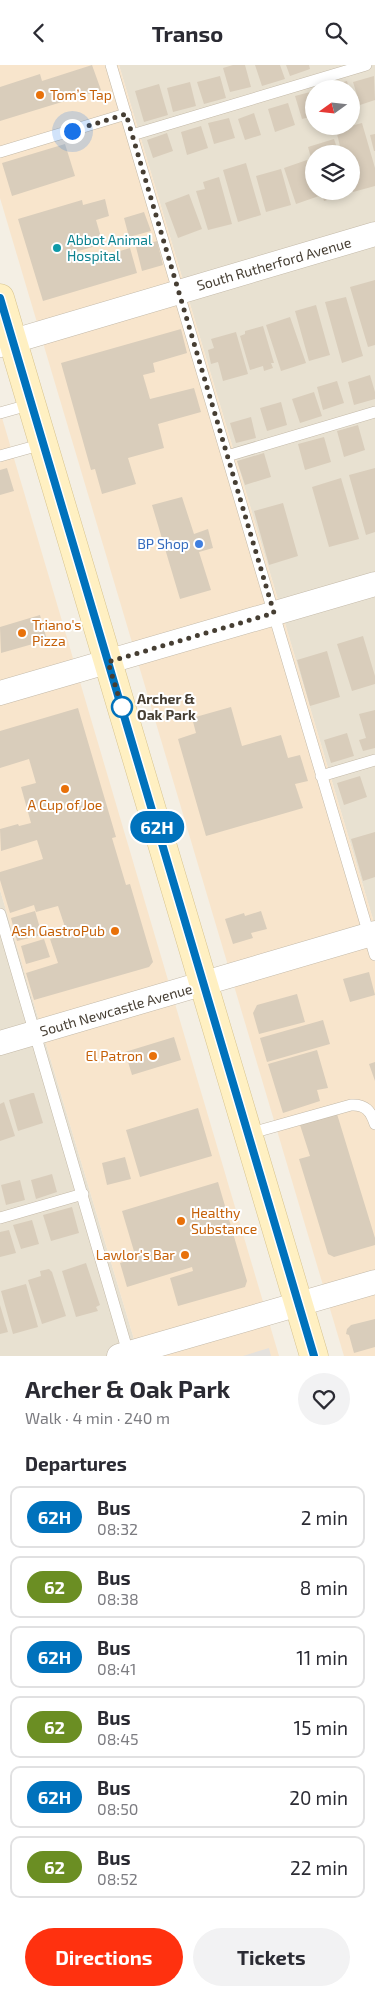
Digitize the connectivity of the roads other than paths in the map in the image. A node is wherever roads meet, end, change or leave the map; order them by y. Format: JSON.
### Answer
{"nodes":[{"id":1,"x":111,"y":65,"type":"edge"},
{"id":2,"x":366,"y":65,"type":"edge"},
{"id":3,"x":126,"y":114,"type":"junction"},
{"id":4,"x":132,"y":135,"type":"junction"},
{"id":5,"x":0,"y":152,"type":"edge"},
{"id":6,"x":375,"y":234,"type":"edge"},
{"id":7,"x":178,"y":292,"type":"junction"},
{"id":8,"x":0,"y":298,"type":"edge"},
{"id":9,"x":6,"y":343,"type":"edge"},
{"id":10,"x":32,"y":404,"type":"junction"},
{"id":11,"x":375,"y":411,"type":"edge"},
{"id":12,"x":0,"y":413,"type":"edge"},
{"id":13,"x":43,"y":444,"type":"junction"},
{"id":14,"x":0,"y":456,"type":"edge"},
{"id":15,"x":227,"y":456,"type":"junction"},
{"id":16,"x":375,"y":584,"type":"edge"},
{"id":17,"x":274,"y":613,"type":"junction"},
{"id":18,"x":108,"y":662,"type":"junction"},
{"id":19,"x":0,"y":693,"type":"edge"},
{"id":20,"x":375,"y":760,"type":"edge"},
{"id":21,"x":321,"y":776,"type":"junction"},
{"id":22,"x":0,"y":914,"type":"edge"},
{"id":23,"x":373,"y":941,"type":"edge"},
{"id":24,"x":204,"y":985,"type":"junction"},
{"id":25,"x":36,"y":1033,"type":"junction"},
{"id":26,"x":0,"y":1043,"type":"edge"},
{"id":27,"x":375,"y":1124,"type":"edge"},
{"id":28,"x":248,"y":1134,"type":"junction"},
{"id":29,"x":83,"y":1194,"type":"junction"},
{"id":30,"x":0,"y":1218,"type":"edge"},
{"id":31,"x":375,"y":1282,"type":"edge"},
{"id":32,"x":298,"y":1304,"type":"junction"},
{"id":33,"x":126,"y":1355,"type":"edge"},
{"id":34,"x":314,"y":1356,"type":"edge"}],
"edges":[{"from":1,"to":3,"type":"lane"},
{"from":2,"to":4,"type":"lane"},
{"from":3,"to":4,"type":"lane"},
{"from":3,"to":5,"type":"lane"},
{"from":4,"to":7,"type":"lane"},
{"from":6,"to":7,"type":"street","name":"South Rutherford Avenue"},
{"from":7,"to":9,"type":"street","name":"South Rutherford Avenue"},
{"from":7,"to":15,"type":"lane"},
{"from":8,"to":9,"type":"main road"},
{"from":9,"to":10,"type":"main road"},
{"from":10,"to":12,"type":"lane"},
{"from":10,"to":13,"type":"main road"},
{"from":11,"to":15,"type":"lane"},
{"from":13,"to":14,"type":"lane"},
{"from":13,"to":18,"type":"main road"},
{"from":15,"to":17,"type":"lane"},
{"from":16,"to":17,"type":"street"},
{"from":17,"to":18,"type":"street"},
{"from":17,"to":21,"type":"lane"},
{"from":18,"to":19,"type":"street"},
{"from":18,"to":24,"type":"main road"},
{"from":20,"to":21,"type":"lane"},
{"from":21,"to":23,"type":"lane"},
{"from":22,"to":25,"type":"lane"},
{"from":23,"to":24,"type":"street","name":"South Newcastle Avenue"},
{"from":24,"to":25,"type":"street","name":"South Newcastle Avenue"},
{"from":24,"to":28,"type":"main road"},
{"from":25,"to":26,"type":"street","name":"South Newcastle Avenue"},
{"from":25,"to":29,"type":"lane"},
{"from":27,"to":28,"type":"lane"},
{"from":28,"to":32,"type":"main road"},
{"from":29,"to":30,"type":"lane"},
{"from":29,"to":33,"type":"lane"},
{"from":31,"to":32,"type":"street"},
{"from":32,"to":33,"type":"street"},
{"from":32,"to":34,"type":"main road"}]}
